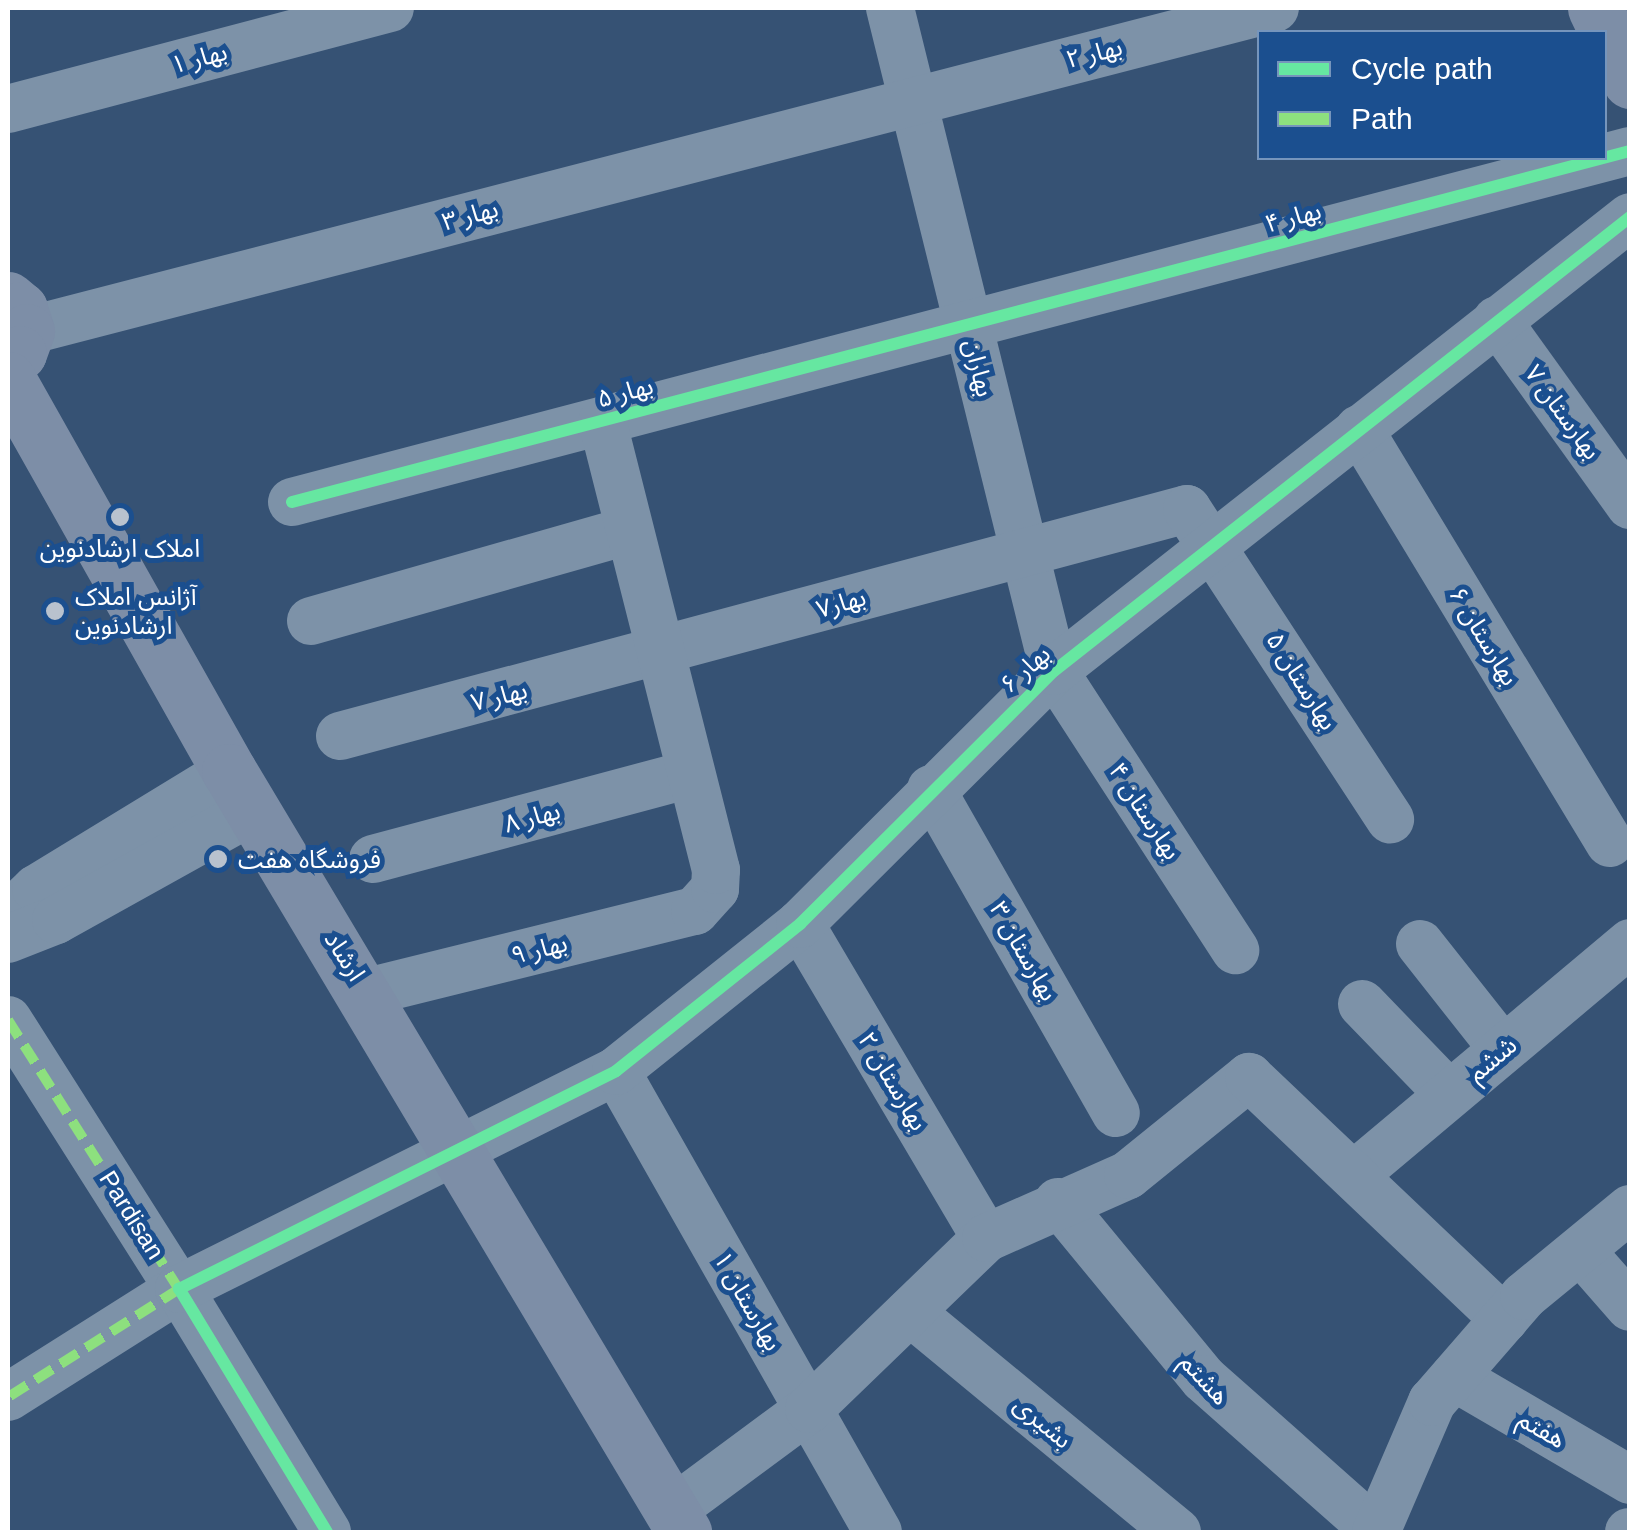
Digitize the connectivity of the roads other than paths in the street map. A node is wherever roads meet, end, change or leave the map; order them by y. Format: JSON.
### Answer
{"nodes":[{"id":1,"x":390,"y":8,"type":"edge"},
{"id":2,"x":890,"y":8,"type":"edge"},
{"id":3,"x":1275,"y":8,"type":"edge"},
{"id":4,"x":1607,"y":34,"type":"edge"},
{"id":5,"x":1630,"y":81,"type":"edge"},
{"id":6,"x":912,"y":99,"type":"junction"},
{"id":7,"x":8,"y":109,"type":"edge"},
{"id":8,"x":1596,"y":160,"type":"edge"},
{"id":9,"x":1630,"y":217,"type":"edge"},
{"id":10,"x":1497,"y":320,"type":"junction"},
{"id":11,"x":11,"y":326,"type":"edge"},
{"id":12,"x":968,"y":326,"type":"junction"},
{"id":13,"x":602,"y":422,"type":"junction"},
{"id":14,"x":1359,"y":429,"type":"junction"},
{"id":15,"x":292,"y":502,"type":"dead end"},
{"id":16,"x":1630,"y":505,"type":"edge"},
{"id":17,"x":626,"y":531,"type":"junction"},
{"id":18,"x":1215,"y":544,"type":"junction"},
{"id":19,"x":1024,"y":551,"type":"junction"},
{"id":20,"x":311,"y":621,"type":"dead end"},
{"id":21,"x":658,"y":655,"type":"junction"},
{"id":22,"x":1054,"y":671,"type":"junction"},
{"id":23,"x":340,"y":736,"type":"dead end"},
{"id":24,"x":690,"y":774,"type":"junction"},
{"id":25,"x":931,"y":788,"type":"junction"},
{"id":26,"x":241,"y":790,"type":"junction"},
{"id":27,"x":1390,"y":819,"type":"dead end"},
{"id":28,"x":1610,"y":842,"type":"dead end"},
{"id":29,"x":373,"y":859,"type":"dead end"},
{"id":30,"x":8,"y":916,"type":"edge"},
{"id":31,"x":800,"y":924,"type":"junction"},
{"id":32,"x":8,"y":939,"type":"edge"},
{"id":33,"x":1630,"y":943,"type":"edge"},
{"id":34,"x":1420,"y":944,"type":"dead end"},
{"id":35,"x":1235,"y":950,"type":"dead end"},
{"id":36,"x":367,"y":992,"type":"junction"},
{"id":37,"x":1362,"y":1004,"type":"dead end"},
{"id":38,"x":8,"y":1020,"type":"edge"},
{"id":39,"x":1503,"y":1049,"type":"junction"},
{"id":40,"x":616,"y":1071,"type":"junction"},
{"id":41,"x":1449,"y":1094,"type":"junction"},
{"id":42,"x":1116,"y":1113,"type":"dead end"},
{"id":43,"x":453,"y":1147,"type":"junction"},
{"id":44,"x":1354,"y":1174,"type":"junction"},
{"id":45,"x":1058,"y":1202,"type":"junction"},
{"id":46,"x":1630,"y":1209,"type":"edge"},
{"id":47,"x":986,"y":1238,"type":"junction"},
{"id":48,"x":1581,"y":1251,"type":"junction"},
{"id":49,"x":179,"y":1290,"type":"junction"},
{"id":50,"x":1630,"y":1307,"type":"edge"},
{"id":51,"x":910,"y":1312,"type":"junction"},
{"id":52,"x":1504,"y":1320,"type":"junction"},
{"id":53,"x":1454,"y":1377,"type":"junction"},
{"id":54,"x":8,"y":1398,"type":"edge"},
{"id":55,"x":809,"y":1408,"type":"junction"},
{"id":56,"x":1630,"y":1480,"type":"edge"},
{"id":57,"x":677,"y":1522,"type":"edge"},
{"id":58,"x":327,"y":1532,"type":"edge"},
{"id":59,"x":878,"y":1532,"type":"edge"},
{"id":60,"x":1177,"y":1532,"type":"edge"},
{"id":61,"x":1376,"y":1532,"type":"edge"}],
"edges":[{"from":1,"to":7,"type":"street","name":"بهار ۱"},
{"from":2,"to":6,"type":"street","name":"بهاران"},
{"from":3,"to":6,"type":"street","name":"بهار ۲"},
{"from":4,"to":5,"type":"main road"},
{"from":6,"to":11,"type":"street","name":"بهار ۳"},
{"from":6,"to":12,"type":"street","name":"بهاران"},
{"from":8,"to":12,"type":"street","name":"بهار ۴"},
{"from":9,"to":10,"type":"street","name":"بهار ۶"},
{"from":10,"to":14,"type":"street","name":"بهار ۶"},
{"from":10,"to":16,"type":"street","name":"بهارستان ۷"},
{"from":11,"to":26,"type":"main road","name":"ارشاد"},
{"from":12,"to":13,"type":"street","name":"بهار ۵"},
{"from":12,"to":19,"type":"street","name":"بهاران"},
{"from":13,"to":15,"type":"street","name":"بهار ۵"},
{"from":13,"to":17,"type":"street"},
{"from":14,"to":18,"type":"street","name":"بهار ۶"},
{"from":14,"to":28,"type":"street","name":"بهارستان ۶"},
{"from":17,"to":20,"type":"street"},
{"from":17,"to":21,"type":"street"},
{"from":18,"to":19,"type":"street"},
{"from":18,"to":22,"type":"street","name":"بهار ۶"},
{"from":18,"to":27,"type":"street","name":"بهارستان ۵"},
{"from":19,"to":21,"type":"street","name":"بهار۷"},
{"from":19,"to":22,"type":"street","name":"بهاران"},
{"from":21,"to":23,"type":"street","name":"بهار ۷"},
{"from":21,"to":24,"type":"street"},
{"from":22,"to":25,"type":"street","name":"بهار ۶"},
{"from":22,"to":35,"type":"street","name":"بهارستان ۴"},
{"from":24,"to":29,"type":"street","name":"بهار ۸"},
{"from":24,"to":36,"type":"street","name":"بهار ۹"},
{"from":25,"to":31,"type":"street","name":"بهار ۶"},
{"from":25,"to":42,"type":"street","name":"بهارستان ۳"},
{"from":26,"to":30,"type":"street"},
{"from":26,"to":32,"type":"street"},
{"from":26,"to":36,"type":"main road","name":"ارشاد"},
{"from":31,"to":40,"type":"street","name":"بهار ۶"},
{"from":31,"to":47,"type":"street","name":"بهارستان ۲"},
{"from":33,"to":39,"type":"street","name":"ششم"},
{"from":34,"to":39,"type":"street"},
{"from":36,"to":43,"type":"main road","name":"ارشاد"},
{"from":37,"to":41,"type":"street"},
{"from":38,"to":49,"type":"street","name":"Pardisan"},
{"from":39,"to":41,"type":"street","name":"ششم"},
{"from":40,"to":43,"type":"street","name":"بهار ۶"},
{"from":40,"to":55,"type":"street","name":"بهارستان ۱"},
{"from":41,"to":44,"type":"street","name":"ششم"},
{"from":43,"to":49,"type":"street","name":"بهار ۶"},
{"from":43,"to":57,"type":"main road","name":"ارشاد"},
{"from":44,"to":45,"type":"street"},
{"from":44,"to":52,"type":"street"},
{"from":45,"to":47,"type":"street"},
{"from":45,"to":61,"type":"street","name":"هشتم"},
{"from":46,"to":48,"type":"street"},
{"from":47,"to":51,"type":"street"},
{"from":48,"to":50,"type":"street"},
{"from":48,"to":52,"type":"street"},
{"from":49,"to":54,"type":"street"},
{"from":49,"to":58,"type":"street","name":"Pardisan"},
{"from":51,"to":55,"type":"street"},
{"from":51,"to":60,"type":"street","name":"بشیری"},
{"from":52,"to":53,"type":"street"},
{"from":53,"to":56,"type":"street","name":"هفتم"},
{"from":53,"to":61,"type":"street"},
{"from":55,"to":57,"type":"street"},
{"from":55,"to":59,"type":"street","name":"بهارستان ۱"}]}
